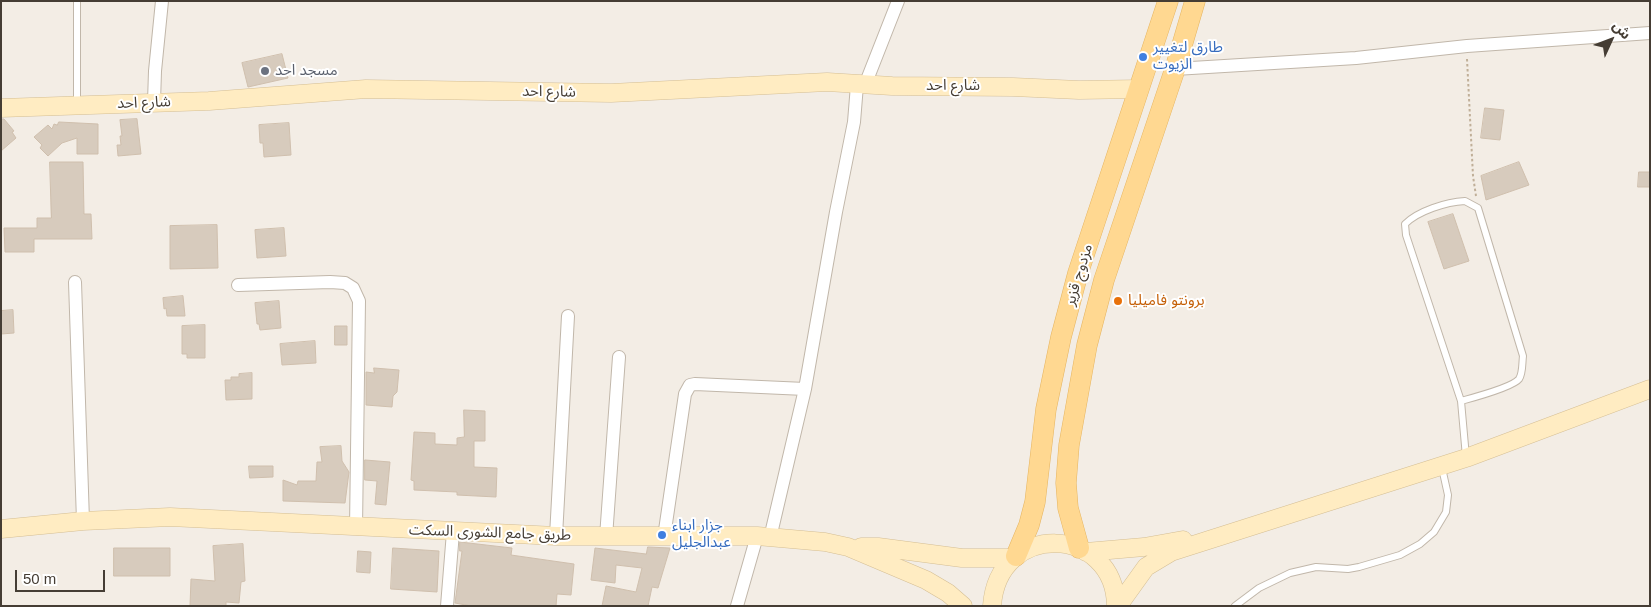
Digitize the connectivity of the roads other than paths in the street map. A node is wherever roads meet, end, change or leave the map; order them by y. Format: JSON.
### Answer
{"nodes":[{"id":1,"x":77,"y":1,"type":"edge"},
{"id":2,"x":162,"y":1,"type":"edge"},
{"id":3,"x":898,"y":1,"type":"edge"},
{"id":4,"x":1168,"y":1,"type":"edge"},
{"id":5,"x":1195,"y":1,"type":"edge"},
{"id":6,"x":1161,"y":24,"type":"junction"},
{"id":7,"x":1186,"y":31,"type":"junction"},
{"id":8,"x":1650,"y":34,"type":"edge"},
{"id":9,"x":1175,"y":69,"type":"junction"},
{"id":10,"x":861,"y":85,"type":"junction"},
{"id":11,"x":1138,"y":89,"type":"junction"},
{"id":12,"x":154,"y":102,"type":"junction"},
{"id":13,"x":78,"y":105,"type":"junction"},
{"id":14,"x":1,"y":108,"type":"edge"},
{"id":15,"x":76,"y":282,"type":"dead end"},
{"id":16,"x":238,"y":285,"type":"dead end"},
{"id":17,"x":568,"y":316,"type":"dead end"},
{"id":18,"x":619,"y":357,"type":"dead end"},
{"id":19,"x":805,"y":389,"type":"junction"},
{"id":20,"x":1650,"y":389,"type":"edge"},
{"id":21,"x":1460,"y":401,"type":"junction"},
{"id":22,"x":1466,"y":458,"type":"junction"},
{"id":23,"x":1442,"y":466,"type":"junction"},
{"id":24,"x":83,"y":521,"type":"junction"},
{"id":25,"x":356,"y":528,"type":"junction"},
{"id":26,"x":1,"y":530,"type":"edge"},
{"id":27,"x":453,"y":532,"type":"junction"},
{"id":28,"x":1230,"y":533,"type":"junction"},
{"id":29,"x":556,"y":536,"type":"junction"},
{"id":30,"x":606,"y":537,"type":"junction"},
{"id":31,"x":664,"y":537,"type":"junction"},
{"id":32,"x":764,"y":537,"type":"junction"},
{"id":33,"x":848,"y":547,"type":"junction"},
{"id":34,"x":1082,"y":550,"type":"junction"},
{"id":35,"x":1014,"y":557,"type":"junction"},
{"id":36,"x":447,"y":606,"type":"edge"},
{"id":37,"x":737,"y":606,"type":"edge"},
{"id":38,"x":963,"y":606,"type":"edge"},
{"id":39,"x":992,"y":606,"type":"edge"},
{"id":40,"x":1117,"y":606,"type":"edge"},
{"id":41,"x":1235,"y":606,"type":"edge"}],
"edges":[{"from":1,"to":13,"type":"lane"},
{"from":2,"to":12,"type":"street"},
{"from":3,"to":10,"type":"street"},
{"from":4,"to":6,"type":"main road","name":"مزدوج قزير"},
{"from":5,"to":7,"type":"main road","name":"مزدوج قزير"},
{"from":6,"to":7,"type":"main road"},
{"from":6,"to":11,"type":"main road","name":"مزدوج قزير"},
{"from":7,"to":9,"type":"main road","name":"مزدوج قزير"},
{"from":8,"to":9,"type":"street"},
{"from":9,"to":34,"type":"main road","name":"مزدوج قزير"},
{"from":10,"to":11,"type":"main road","name":"شارع احد"},
{"from":10,"to":12,"type":"main road","name":"شارع احد"},
{"from":10,"to":19,"type":"street"},
{"from":11,"to":35,"type":"main road","name":"مزدوج قزير"},
{"from":12,"to":13,"type":"main road","name":"شارع احد"},
{"from":13,"to":14,"type":"main road","name":"شارع احد"},
{"from":15,"to":24,"type":"street"},
{"from":16,"to":25,"type":"street"},
{"from":17,"to":29,"type":"street"},
{"from":18,"to":30,"type":"street"},
{"from":19,"to":31,"type":"street"},
{"from":19,"to":32,"type":"street"},
{"from":20,"to":22,"type":"main road"},
{"from":21,"to":21,"type":"lane"},
{"from":21,"to":22,"type":"lane"},
{"from":22,"to":23,"type":"main road"},
{"from":23,"to":28,"type":"main road"},
{"from":23,"to":41,"type":"lane"},
{"from":24,"to":25,"type":"main road","name":"طريق جامع الشورى السكت"},
{"from":24,"to":26,"type":"main road","name":"طريق جامع الشورى السكت"},
{"from":25,"to":27,"type":"main road","name":"طريق جامع الشورى السكت"},
{"from":27,"to":29,"type":"main road","name":"طريق جامع الشورى السكت"},
{"from":27,"to":36,"type":"street"},
{"from":28,"to":34,"type":"main road"},
{"from":28,"to":40,"type":"main road"},
{"from":29,"to":30,"type":"main road","name":"طريق جامع الشورى السكت"},
{"from":30,"to":31,"type":"main road","name":"طريق جامع الشورى السكت"},
{"from":31,"to":32,"type":"main road","name":"طريق جامع الشورى السكت"},
{"from":32,"to":33,"type":"main road","name":"طريق جامع الشورى السكت"},
{"from":32,"to":37,"type":"street"},
{"from":33,"to":35,"type":"main road"},
{"from":33,"to":38,"type":"main road","name":"طريق جامع الشورى السكت"},
{"from":34,"to":35,"type":"main road"},
{"from":34,"to":40,"type":"main road"},
{"from":35,"to":39,"type":"main road"}]}
